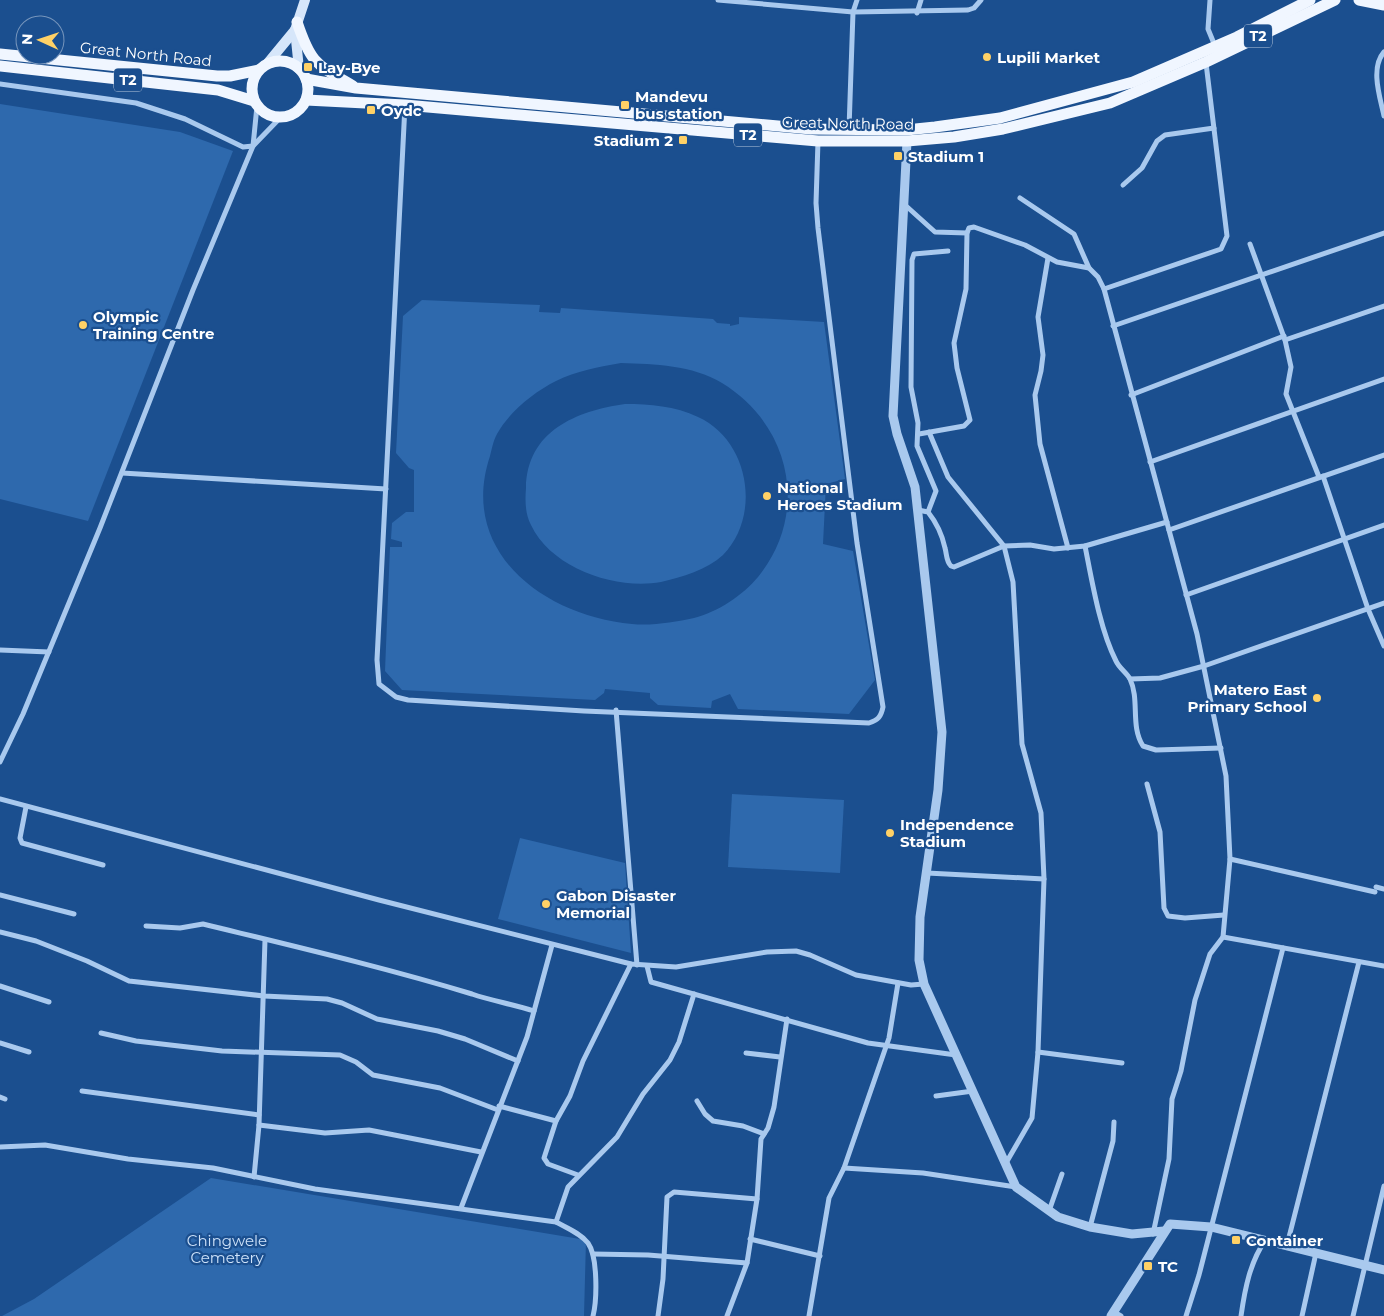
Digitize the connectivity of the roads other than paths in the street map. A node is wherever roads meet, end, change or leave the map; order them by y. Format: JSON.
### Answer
{"nodes":[{"id":1,"x":305,"y":0,"type":"edge"},
{"id":2,"x":719,"y":0,"type":"edge"},
{"id":3,"x":857,"y":0,"type":"edge"},
{"id":4,"x":921,"y":0,"type":"edge"},
{"id":5,"x":982,"y":0,"type":"edge"},
{"id":6,"x":1210,"y":0,"type":"edge"},
{"id":7,"x":1310,"y":0,"type":"edge"},
{"id":8,"x":1336,"y":0,"type":"edge"},
{"id":9,"x":1359,"y":0,"type":"edge"},
{"id":10,"x":1384,"y":5,"type":"edge"},
{"id":11,"x":853,"y":12,"type":"junction"},
{"id":12,"x":917,"y":13,"type":"junction"},
{"id":13,"x":296,"y":26,"type":"junction"},
{"id":14,"x":1216,"y":47,"type":"junction"},
{"id":15,"x":1384,"y":52,"type":"edge"},
{"id":16,"x":0,"y":54,"type":"edge"},
{"id":17,"x":1206,"y":62,"type":"junction"},
{"id":18,"x":0,"y":66,"type":"edge"},
{"id":19,"x":263,"y":67,"type":"junction"},
{"id":20,"x":299,"y":68,"type":"junction"},
{"id":21,"x":306,"y":79,"type":"junction"},
{"id":22,"x":0,"y":84,"type":"edge"},
{"id":23,"x":356,"y":88,"type":"junction"},
{"id":24,"x":306,"y":100,"type":"junction"},
{"id":25,"x":256,"y":103,"type":"junction"},
{"id":26,"x":405,"y":105,"type":"junction"},
{"id":27,"x":1384,"y":116,"type":"edge"},
{"id":28,"x":280,"y":118,"type":"junction"},
{"id":29,"x":1214,"y":128,"type":"junction"},
{"id":30,"x":849,"y":129,"type":"junction"},
{"id":31,"x":818,"y":141,"type":"junction"},
{"id":32,"x":907,"y":141,"type":"junction"},
{"id":33,"x":253,"y":146,"type":"junction"},
{"id":34,"x":1123,"y":185,"type":"dead end"},
{"id":35,"x":1020,"y":198,"type":"dead end"},
{"id":36,"x":904,"y":205,"type":"junction"},
{"id":37,"x":966,"y":233,"type":"junction"},
{"id":38,"x":1384,"y":233,"type":"edge"},
{"id":39,"x":1250,"y":244,"type":"dead end"},
{"id":40,"x":948,"y":251,"type":"dead end"},
{"id":41,"x":1048,"y":258,"type":"junction"},
{"id":42,"x":1089,"y":268,"type":"junction"},
{"id":43,"x":1263,"y":276,"type":"junction"},
{"id":44,"x":1104,"y":289,"type":"junction"},
{"id":45,"x":1384,"y":306,"type":"edge"},
{"id":46,"x":1113,"y":326,"type":"junction"},
{"id":47,"x":1284,"y":338,"type":"junction"},
{"id":48,"x":1384,"y":379,"type":"edge"},
{"id":49,"x":1131,"y":395,"type":"junction"},
{"id":50,"x":1292,"y":411,"type":"junction"},
{"id":51,"x":928,"y":432,"type":"junction"},
{"id":52,"x":919,"y":434,"type":"junction"},
{"id":53,"x":1384,"y":455,"type":"edge"},
{"id":54,"x":1150,"y":462,"type":"junction"},
{"id":55,"x":122,"y":473,"type":"junction"},
{"id":56,"x":1321,"y":477,"type":"junction"},
{"id":57,"x":386,"y":489,"type":"junction"},
{"id":58,"x":923,"y":511,"type":"junction"},
{"id":59,"x":1167,"y":522,"type":"junction"},
{"id":60,"x":1384,"y":525,"type":"edge"},
{"id":61,"x":1169,"y":530,"type":"junction"},
{"id":62,"x":1344,"y":540,"type":"junction"},
{"id":63,"x":1004,"y":546,"type":"junction"},
{"id":64,"x":1085,"y":546,"type":"junction"},
{"id":65,"x":1068,"y":548,"type":"junction"},
{"id":66,"x":1186,"y":595,"type":"junction"},
{"id":67,"x":1384,"y":603,"type":"edge"},
{"id":68,"x":1368,"y":609,"type":"junction"},
{"id":69,"x":1384,"y":646,"type":"edge"},
{"id":70,"x":0,"y":650,"type":"edge"},
{"id":71,"x":48,"y":652,"type":"junction"},
{"id":72,"x":1204,"y":666,"type":"junction"},
{"id":73,"x":1130,"y":679,"type":"junction"},
{"id":74,"x":616,"y":710,"type":"junction"},
{"id":75,"x":1221,"y":748,"type":"junction"},
{"id":76,"x":0,"y":762,"type":"edge"},
{"id":77,"x":1147,"y":784,"type":"dead end"},
{"id":78,"x":0,"y":799,"type":"edge"},
{"id":79,"x":26,"y":807,"type":"junction"},
{"id":80,"x":1230,"y":858,"type":"junction"},
{"id":81,"x":103,"y":866,"type":"dead end"},
{"id":82,"x":926,"y":873,"type":"junction"},
{"id":83,"x":1044,"y":879,"type":"junction"},
{"id":84,"x":1384,"y":889,"type":"edge"},
{"id":85,"x":0,"y":895,"type":"edge"},
{"id":86,"x":74,"y":914,"type":"dead end"},
{"id":87,"x":1224,"y":915,"type":"junction"},
{"id":88,"x":146,"y":926,"type":"dead end"},
{"id":89,"x":0,"y":932,"type":"edge"},
{"id":90,"x":1223,"y":937,"type":"junction"},
{"id":91,"x":265,"y":940,"type":"junction"},
{"id":92,"x":552,"y":945,"type":"junction"},
{"id":93,"x":1283,"y":948,"type":"junction"},
{"id":94,"x":1359,"y":962,"type":"junction"},
{"id":95,"x":634,"y":964,"type":"junction"},
{"id":96,"x":647,"y":966,"type":"junction"},
{"id":97,"x":1384,"y":966,"type":"edge"},
{"id":98,"x":898,"y":983,"type":"junction"},
{"id":99,"x":924,"y":984,"type":"junction"},
{"id":100,"x":0,"y":986,"type":"edge"},
{"id":101,"x":694,"y":994,"type":"junction"},
{"id":102,"x":264,"y":996,"type":"junction"},
{"id":103,"x":49,"y":1002,"type":"dead end"},
{"id":104,"x":534,"y":1011,"type":"junction"},
{"id":105,"x":787,"y":1019,"type":"junction"},
{"id":106,"x":101,"y":1033,"type":"dead end"},
{"id":107,"x":0,"y":1043,"type":"edge"},
{"id":108,"x":886,"y":1047,"type":"junction"},
{"id":109,"x":28,"y":1052,"type":"dead end"},
{"id":110,"x":1038,"y":1052,"type":"junction"},
{"id":111,"x":746,"y":1053,"type":"dead end"},
{"id":112,"x":261,"y":1054,"type":"junction"},
{"id":113,"x":956,"y":1056,"type":"junction"},
{"id":114,"x":780,"y":1057,"type":"junction"},
{"id":115,"x":518,"y":1061,"type":"junction"},
{"id":116,"x":1122,"y":1063,"type":"dead end"},
{"id":117,"x":82,"y":1091,"type":"dead end"},
{"id":118,"x":973,"y":1091,"type":"junction"},
{"id":119,"x":936,"y":1096,"type":"dead end"},
{"id":120,"x":697,"y":1101,"type":"dead end"},
{"id":121,"x":498,"y":1108,"type":"junction"},
{"id":122,"x":259,"y":1114,"type":"junction"},
{"id":123,"x":556,"y":1121,"type":"junction"},
{"id":124,"x":1114,"y":1122,"type":"dead end"},
{"id":125,"x":259,"y":1125,"type":"junction"},
{"id":126,"x":764,"y":1134,"type":"junction"},
{"id":127,"x":0,"y":1147,"type":"edge"},
{"id":128,"x":481,"y":1152,"type":"junction"},
{"id":129,"x":1006,"y":1163,"type":"junction"},
{"id":130,"x":844,"y":1168,"type":"junction"},
{"id":131,"x":1062,"y":1174,"type":"dead end"},
{"id":132,"x":578,"y":1175,"type":"junction"},
{"id":133,"x":254,"y":1177,"type":"junction"},
{"id":134,"x":1384,"y":1186,"type":"edge"},
{"id":135,"x":1016,"y":1187,"type":"junction"},
{"id":136,"x":757,"y":1199,"type":"junction"},
{"id":137,"x":461,"y":1208,"type":"junction"},
{"id":138,"x":1049,"y":1212,"type":"junction"},
{"id":139,"x":556,"y":1222,"type":"junction"},
{"id":140,"x":1090,"y":1227,"type":"junction"},
{"id":141,"x":1211,"y":1227,"type":"junction"},
{"id":142,"x":1164,"y":1231,"type":"junction"},
{"id":143,"x":1153,"y":1234,"type":"junction"},
{"id":144,"x":750,"y":1239,"type":"junction"},
{"id":145,"x":1266,"y":1239,"type":"junction"},
{"id":146,"x":1287,"y":1245,"type":"junction"},
{"id":147,"x":1316,"y":1253,"type":"junction"},
{"id":148,"x":593,"y":1254,"type":"junction"},
{"id":149,"x":820,"y":1256,"type":"junction"},
{"id":150,"x":664,"y":1257,"type":"junction"},
{"id":151,"x":747,"y":1263,"type":"junction"},
{"id":152,"x":1365,"y":1265,"type":"junction"},
{"id":153,"x":1384,"y":1270,"type":"edge"},
{"id":154,"x":1116,"y":1315,"type":"edge"},
{"id":155,"x":593,"y":1316,"type":"edge"},
{"id":156,"x":658,"y":1316,"type":"edge"},
{"id":157,"x":727,"y":1316,"type":"edge"},
{"id":158,"x":809,"y":1316,"type":"edge"},
{"id":159,"x":1186,"y":1316,"type":"edge"},
{"id":160,"x":1241,"y":1316,"type":"edge"},
{"id":161,"x":1302,"y":1316,"type":"edge"},
{"id":162,"x":1352,"y":1316,"type":"edge"}],
"edges":[{"from":1,"to":13,"type":"main road"},
{"from":2,"to":11,"type":"street"},
{"from":3,"to":11,"type":"street"},
{"from":4,"to":12,"type":"street"},
{"from":5,"to":12,"type":"street"},
{"from":6,"to":14,"type":"street"},
{"from":7,"to":14,"type":"main road","name":"Great North Road","number":"T2"},
{"from":8,"to":17,"type":"main road","name":"Great North Road","number":"T2"},
{"from":9,"to":10,"type":"main road"},
{"from":11,"to":12,"type":"street"},
{"from":11,"to":30,"type":"street"},
{"from":13,"to":19,"type":"main road"},
{"from":13,"to":20,"type":"main road"},
{"from":13,"to":23,"type":"main road"},
{"from":14,"to":30,"type":"main road","name":"Great North Road","number":"T2"},
{"from":15,"to":27,"type":"street"},
{"from":16,"to":19,"type":"main road","name":"Great North Road","number":"T2"},
{"from":17,"to":29,"type":"street"},
{"from":17,"to":32,"type":"main road","name":"Great North Road","number":"T2"},
{"from":18,"to":25,"type":"main road","name":"Great North Road","number":"T2"},
{"from":19,"to":20,"type":"main road","number":"T2"},
{"from":19,"to":25,"type":"main road"},
{"from":20,"to":21,"type":"main road"},
{"from":21,"to":23,"type":"main road","name":"Great North Road","number":"T2"},
{"from":21,"to":24,"type":"main road"},
{"from":22,"to":33,"type":"street"},
{"from":23,"to":30,"type":"main road","name":"Great North Road","number":"T2"},
{"from":24,"to":26,"type":"main road","name":"Great North Road","number":"T2"},
{"from":24,"to":28,"type":"main road"},
{"from":25,"to":28,"type":"main road","number":"T2"},
{"from":25,"to":33,"type":"street"},
{"from":26,"to":31,"type":"main road","name":"Great North Road","number":"T2"},
{"from":26,"to":57,"type":"street"},
{"from":28,"to":33,"type":"street"},
{"from":29,"to":34,"type":"street"},
{"from":29,"to":44,"type":"street"},
{"from":31,"to":32,"type":"main road","name":"Great North Road","number":"T2"},
{"from":31,"to":74,"type":"street"},
{"from":32,"to":36,"type":"street"},
{"from":33,"to":55,"type":"street"},
{"from":35,"to":42,"type":"street"},
{"from":36,"to":37,"type":"street"},
{"from":36,"to":58,"type":"street"},
{"from":37,"to":41,"type":"street"},
{"from":37,"to":51,"type":"street"},
{"from":38,"to":43,"type":"street"},
{"from":39,"to":43,"type":"street"},
{"from":40,"to":52,"type":"street"},
{"from":41,"to":42,"type":"street"},
{"from":41,"to":65,"type":"street"},
{"from":42,"to":44,"type":"street"},
{"from":43,"to":46,"type":"street"},
{"from":43,"to":47,"type":"street"},
{"from":44,"to":46,"type":"street"},
{"from":45,"to":47,"type":"street"},
{"from":46,"to":49,"type":"street"},
{"from":47,"to":49,"type":"street"},
{"from":47,"to":50,"type":"street"},
{"from":48,"to":50,"type":"street"},
{"from":49,"to":54,"type":"street"},
{"from":50,"to":54,"type":"street"},
{"from":50,"to":56,"type":"street"},
{"from":51,"to":52,"type":"street"},
{"from":51,"to":63,"type":"street"},
{"from":52,"to":58,"type":"street"},
{"from":53,"to":56,"type":"street"},
{"from":54,"to":59,"type":"street"},
{"from":55,"to":57,"type":"street"},
{"from":55,"to":71,"type":"street"},
{"from":56,"to":61,"type":"street"},
{"from":56,"to":62,"type":"street"},
{"from":57,"to":74,"type":"street"},
{"from":58,"to":63,"type":"street"},
{"from":58,"to":82,"type":"street"},
{"from":59,"to":61,"type":"street"},
{"from":59,"to":64,"type":"street"},
{"from":60,"to":62,"type":"street"},
{"from":61,"to":66,"type":"street"},
{"from":62,"to":66,"type":"street"},
{"from":62,"to":68,"type":"street"},
{"from":63,"to":65,"type":"street"},
{"from":63,"to":83,"type":"street"},
{"from":64,"to":65,"type":"street"},
{"from":64,"to":73,"type":"street"},
{"from":66,"to":72,"type":"street"},
{"from":67,"to":68,"type":"street"},
{"from":68,"to":69,"type":"street"},
{"from":68,"to":72,"type":"street"},
{"from":70,"to":71,"type":"street"},
{"from":71,"to":76,"type":"street"},
{"from":72,"to":73,"type":"street"},
{"from":72,"to":75,"type":"street"},
{"from":73,"to":75,"type":"street"},
{"from":74,"to":95,"type":"street"},
{"from":75,"to":80,"type":"street"},
{"from":77,"to":87,"type":"street"},
{"from":78,"to":79,"type":"street"},
{"from":79,"to":81,"type":"street"},
{"from":79,"to":92,"type":"street"},
{"from":80,"to":84,"type":"street"},
{"from":80,"to":87,"type":"street"},
{"from":82,"to":83,"type":"street"},
{"from":82,"to":99,"type":"street"},
{"from":83,"to":110,"type":"street"},
{"from":85,"to":86,"type":"street"},
{"from":87,"to":90,"type":"street"},
{"from":88,"to":91,"type":"street"},
{"from":89,"to":102,"type":"street"},
{"from":90,"to":93,"type":"street"},
{"from":90,"to":143,"type":"street"},
{"from":91,"to":102,"type":"street"},
{"from":91,"to":104,"type":"street"},
{"from":92,"to":95,"type":"street"},
{"from":92,"to":104,"type":"street"},
{"from":93,"to":94,"type":"street"},
{"from":93,"to":141,"type":"street"},
{"from":94,"to":97,"type":"street"},
{"from":94,"to":146,"type":"street"},
{"from":95,"to":96,"type":"street"},
{"from":95,"to":123,"type":"street"},
{"from":96,"to":98,"type":"street"},
{"from":96,"to":101,"type":"street"},
{"from":98,"to":99,"type":"street"},
{"from":98,"to":108,"type":"street"},
{"from":99,"to":113,"type":"street"},
{"from":100,"to":103,"type":"street"},
{"from":101,"to":105,"type":"street"},
{"from":101,"to":132,"type":"street"},
{"from":102,"to":112,"type":"street"},
{"from":102,"to":115,"type":"street"},
{"from":104,"to":115,"type":"street"},
{"from":105,"to":108,"type":"street"},
{"from":105,"to":114,"type":"street"},
{"from":106,"to":112,"type":"street"},
{"from":107,"to":109,"type":"street"},
{"from":108,"to":113,"type":"street"},
{"from":108,"to":130,"type":"street"},
{"from":110,"to":116,"type":"street"},
{"from":110,"to":129,"type":"street"},
{"from":111,"to":114,"type":"street"},
{"from":112,"to":121,"type":"street"},
{"from":112,"to":122,"type":"street"},
{"from":113,"to":118,"type":"street"},
{"from":114,"to":126,"type":"street"},
{"from":115,"to":121,"type":"street"},
{"from":117,"to":122,"type":"street"},
{"from":118,"to":119,"type":"street"},
{"from":118,"to":129,"type":"street"},
{"from":120,"to":126,"type":"street"},
{"from":121,"to":123,"type":"street"},
{"from":121,"to":128,"type":"street"},
{"from":122,"to":125,"type":"street"},
{"from":123,"to":132,"type":"street"},
{"from":124,"to":140,"type":"street"},
{"from":125,"to":128,"type":"street"},
{"from":125,"to":133,"type":"street"},
{"from":126,"to":136,"type":"street"},
{"from":127,"to":133,"type":"street"},
{"from":128,"to":137,"type":"street"},
{"from":129,"to":135,"type":"street"},
{"from":130,"to":135,"type":"street"},
{"from":130,"to":149,"type":"street"},
{"from":131,"to":138,"type":"street"},
{"from":132,"to":139,"type":"street"},
{"from":133,"to":137,"type":"street"},
{"from":134,"to":152,"type":"street"},
{"from":135,"to":138,"type":"street"},
{"from":136,"to":144,"type":"street"},
{"from":136,"to":150,"type":"street"},
{"from":137,"to":139,"type":"street"},
{"from":138,"to":140,"type":"street"},
{"from":139,"to":148,"type":"street"},
{"from":140,"to":143,"type":"street"},
{"from":141,"to":142,"type":"street"},
{"from":141,"to":145,"type":"street"},
{"from":141,"to":159,"type":"street"},
{"from":142,"to":143,"type":"street"},
{"from":142,"to":154,"type":"street"},
{"from":144,"to":149,"type":"street"},
{"from":144,"to":151,"type":"street"},
{"from":145,"to":146,"type":"street"},
{"from":145,"to":160,"type":"street"},
{"from":146,"to":147,"type":"street"},
{"from":147,"to":152,"type":"street"},
{"from":147,"to":161,"type":"street"},
{"from":148,"to":150,"type":"street"},
{"from":148,"to":155,"type":"street"},
{"from":149,"to":158,"type":"street"},
{"from":150,"to":151,"type":"street"},
{"from":150,"to":156,"type":"street"},
{"from":151,"to":157,"type":"street"},
{"from":152,"to":153,"type":"street"},
{"from":152,"to":162,"type":"street"}]}
